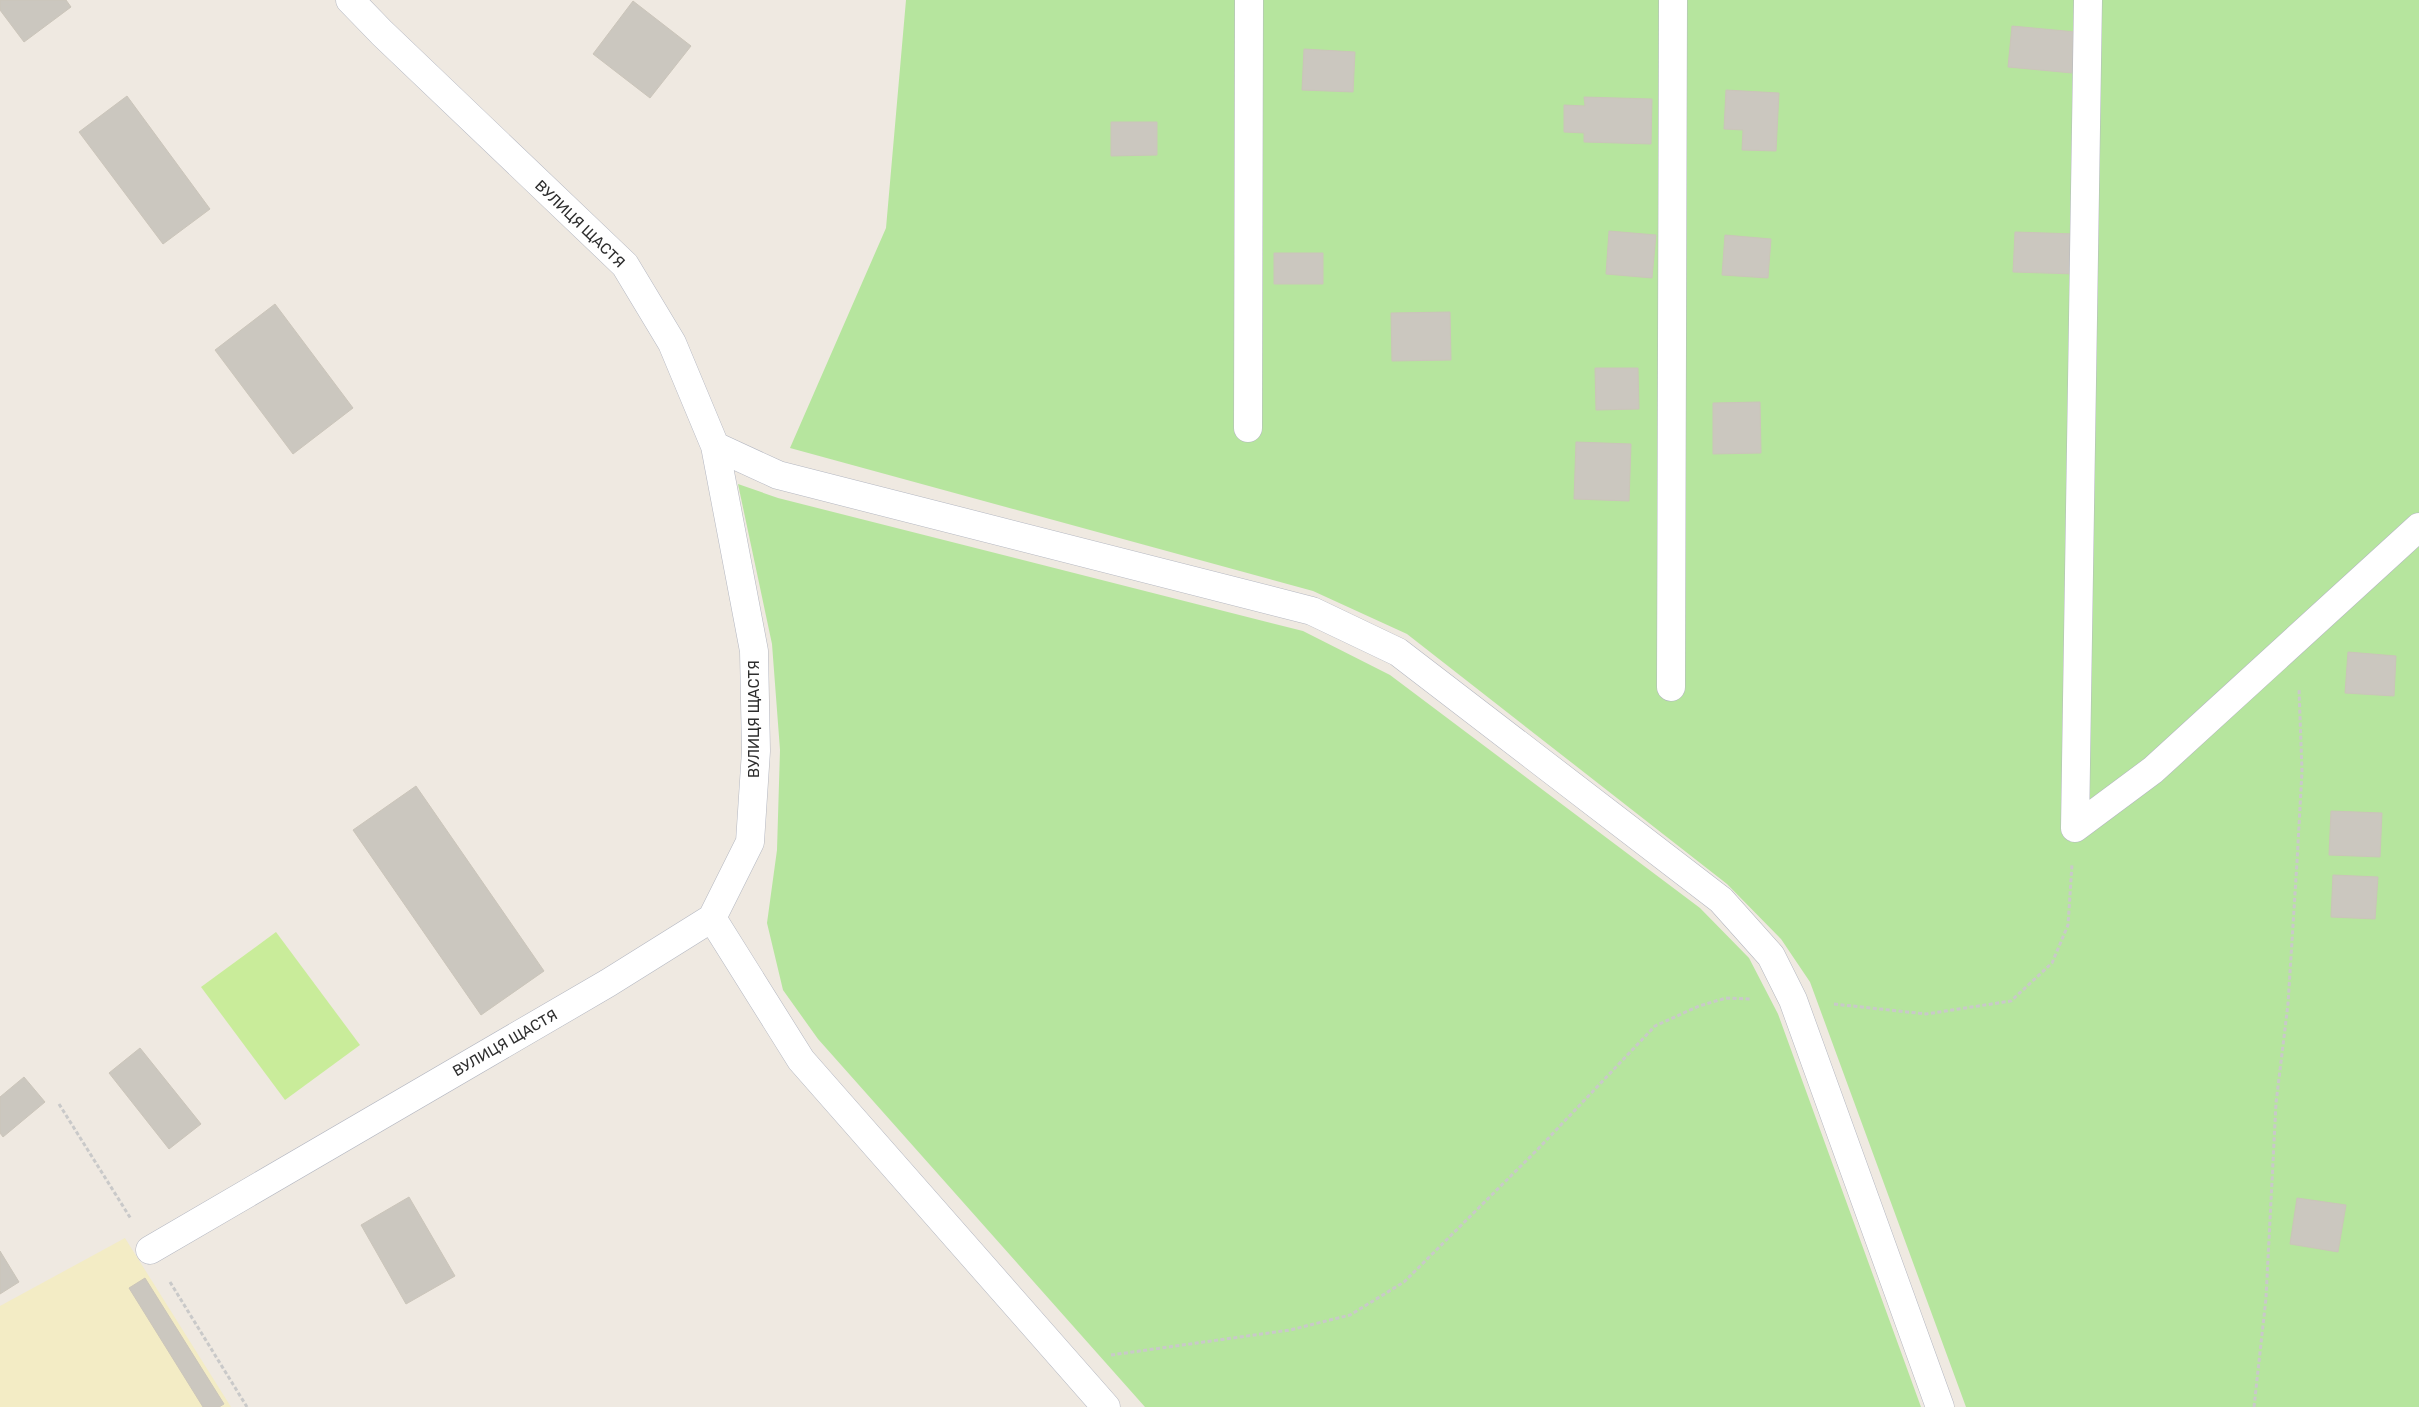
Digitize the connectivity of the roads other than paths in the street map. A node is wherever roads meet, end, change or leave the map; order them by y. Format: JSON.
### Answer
{"nodes":[{"id":1,"x":350,"y":0,"type":"edge"},
{"id":2,"x":1248,"y":0,"type":"edge"},
{"id":3,"x":1673,"y":0,"type":"edge"},
{"id":4,"x":2088,"y":0,"type":"edge"},
{"id":5,"x":1248,"y":428,"type":"dead end"},
{"id":6,"x":714,"y":446,"type":"junction"},
{"id":7,"x":2419,"y":527,"type":"edge"},
{"id":8,"x":1671,"y":686,"type":"dead end"},
{"id":9,"x":712,"y":918,"type":"junction"},
{"id":10,"x":150,"y":1250,"type":"dead end"},
{"id":11,"x":1106,"y":1407,"type":"edge"},
{"id":12,"x":1940,"y":1407,"type":"edge"}],
"edges":[{"from":1,"to":6,"type":"street","name":"ВУЛИЦЯ ЩАСТЯ"},
{"from":2,"to":5,"type":"street"},
{"from":3,"to":8,"type":"street"},
{"from":4,"to":7,"type":"street"},
{"from":6,"to":9,"type":"street","name":"ВУЛИЦЯ ЩАСТЯ"},
{"from":6,"to":12,"type":"street"},
{"from":9,"to":10,"type":"street","name":"ВУЛИЦЯ ЩАСТЯ"},
{"from":9,"to":11,"type":"street"}]}
